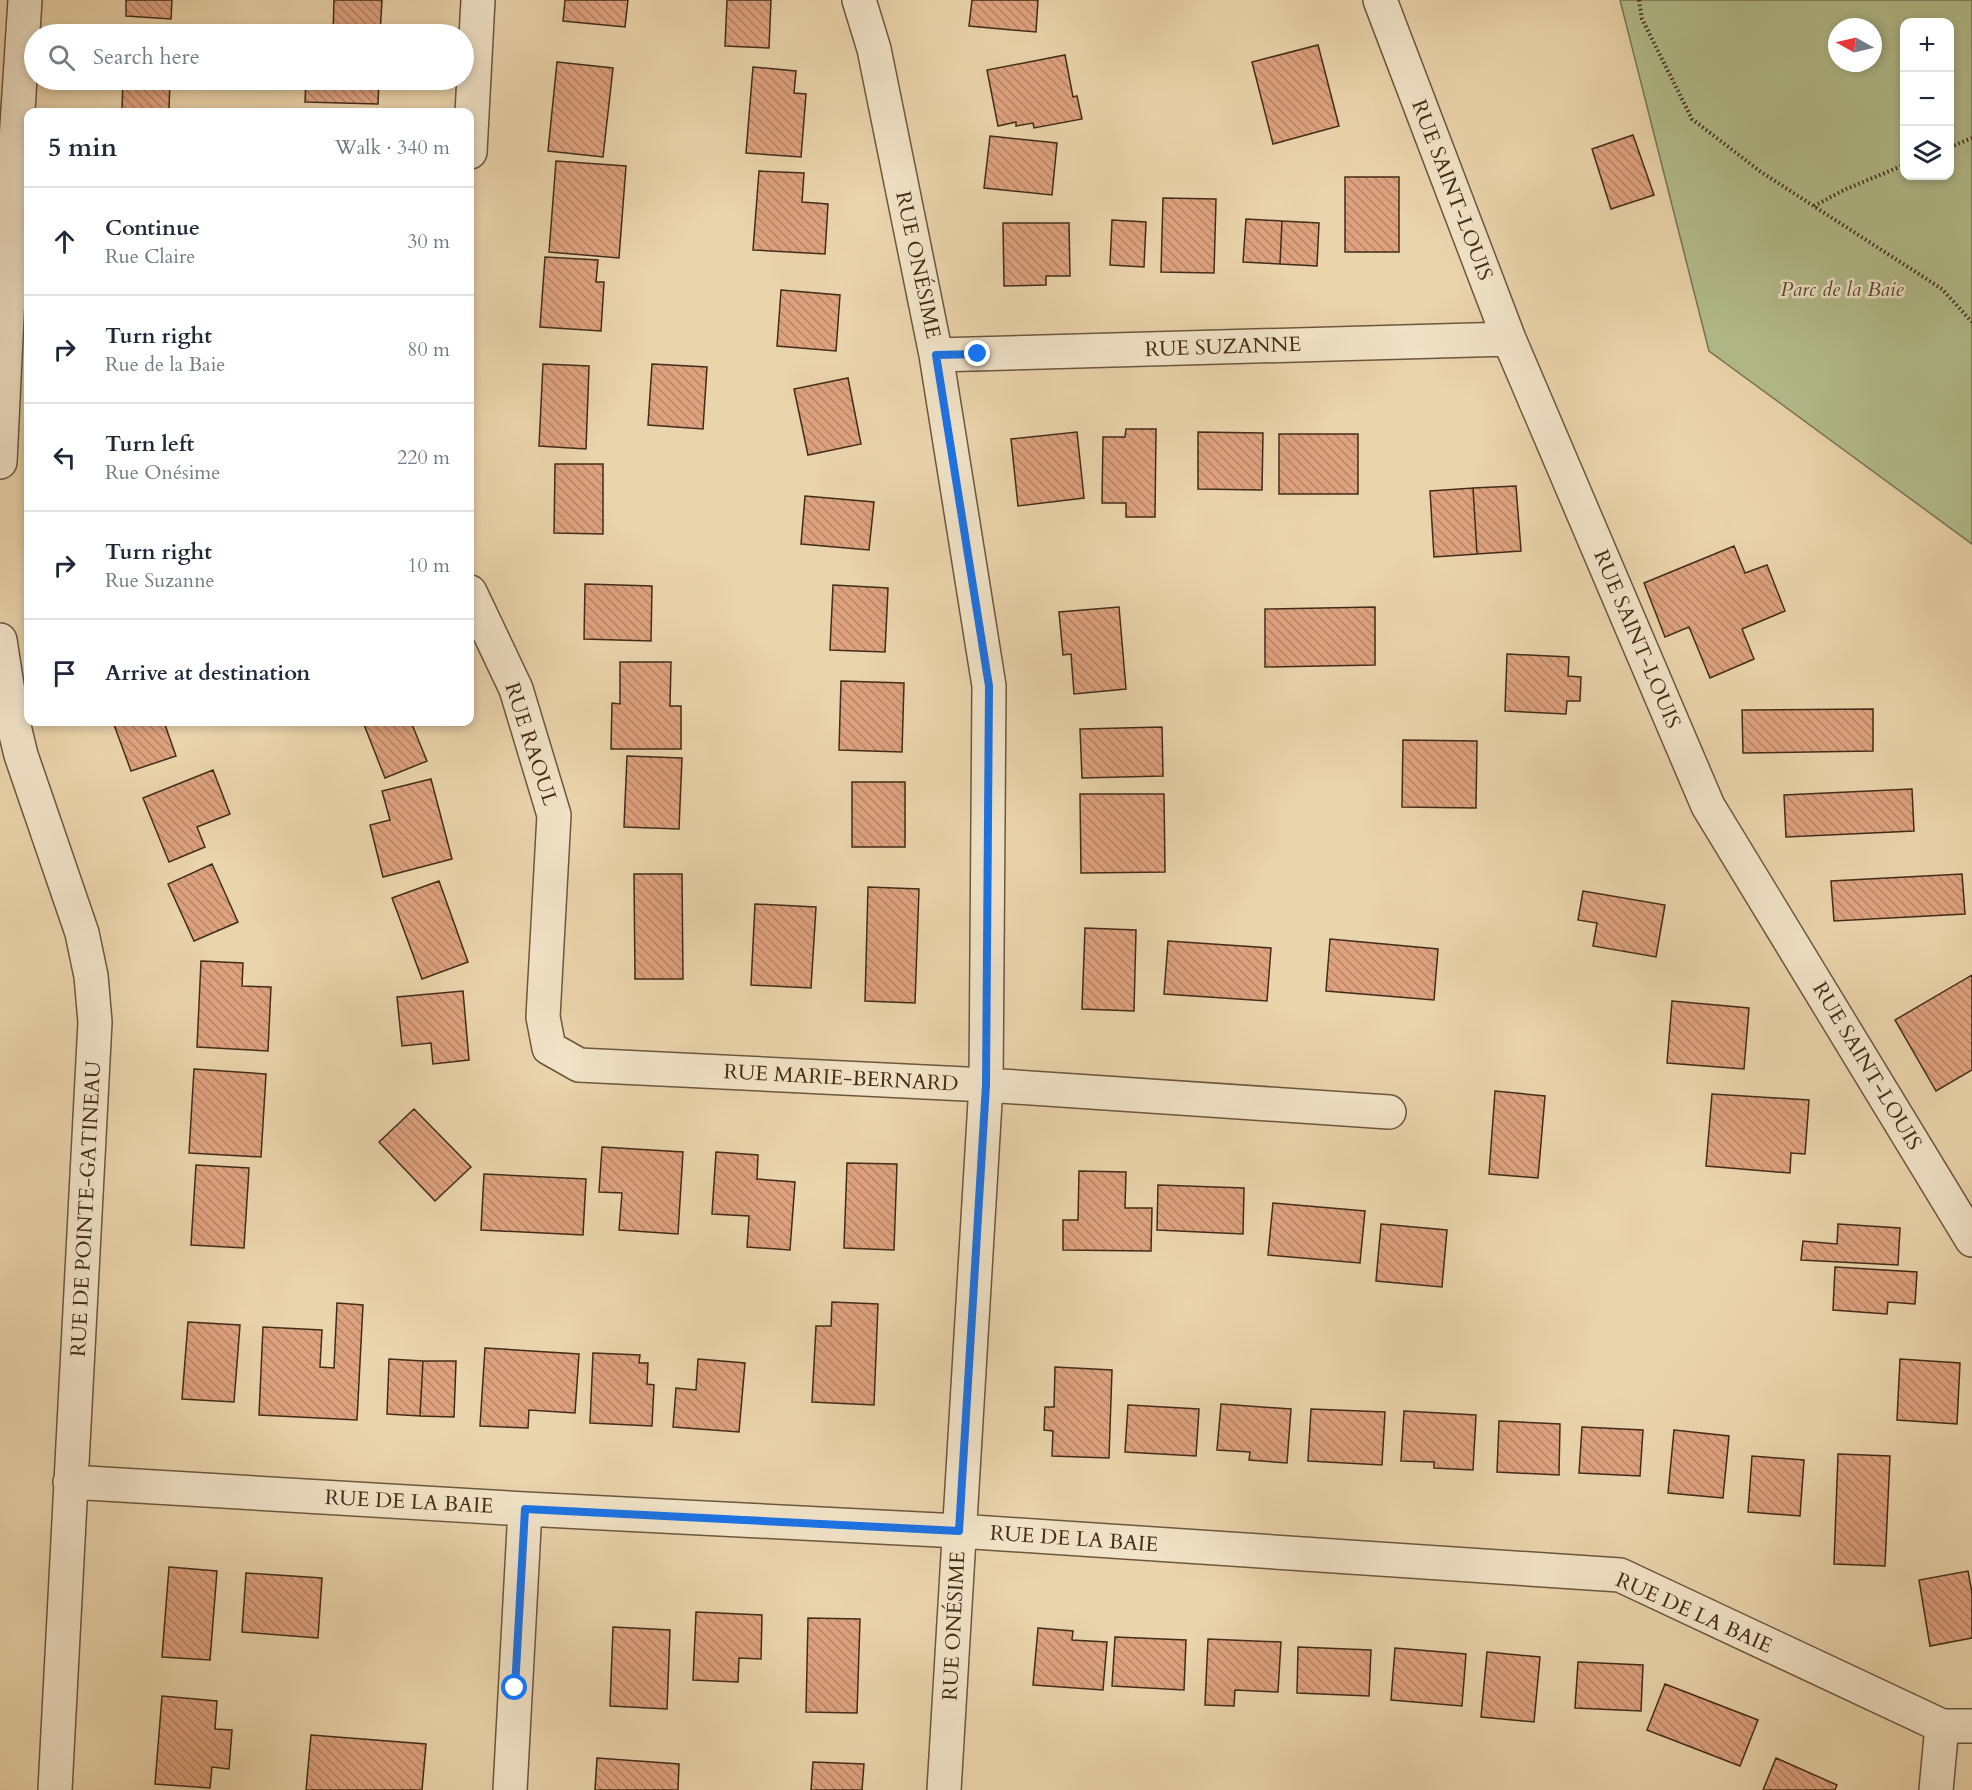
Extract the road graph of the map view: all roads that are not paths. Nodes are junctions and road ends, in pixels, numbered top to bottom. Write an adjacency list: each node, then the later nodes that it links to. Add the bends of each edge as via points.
1 (25, 0): 8 (street)
2 (478, 0): 5 (street)
3 (859, 0): 10 (street, RUE ONÉSIME, via 874,49)
4 (1380, 0): 9 (street, RUE SAINT-LOUIS)
5 (474, 76)
6 (473, 90): 7 (street)
7 (472, 108)
8 (7, 172): 11 (street)
9 (1509, 339): 10 (street, RUE SUZANNE); 17 (street, RUE SAINT-LOUIS, via 1708,806)
10 (936, 355): 15 (street, RUE ONÉSIME, via 989,686)
11 (0, 462)
12 (474, 600): 14 (street, RUE RAOUL, via 516,688 554,815 543,1017)
13 (0, 640): 18 (street, RUE DE POINTE-GATINEAU, via 21,755 82,933 95,1022)
14 (549, 1048): 15 (street, RUE MARIE-BERNARD, via 579,1065)
15 (986, 1085): 16 (street, RUE MARIE-BERNARD); 20 (street, RUE ONÉSIME)
16 (1389, 1112)
17 (1972, 1240)
18 (70, 1482): 19 (street, RUE DE LA BAIE); 22 (street, RUE DE POINTE-GATINEAU)
19 (525, 1509): 20 (street, RUE DE LA BAIE); 23 (street)
20 (959, 1531): 21 (street, RUE DE LA BAIE, via 1620,1575); 24 (street, RUE ONÉSIME)
21 (1957, 1726): 25 (street)
22 (55, 1790)
23 (510, 1790)
24 (944, 1790)
25 (1936, 1790)

